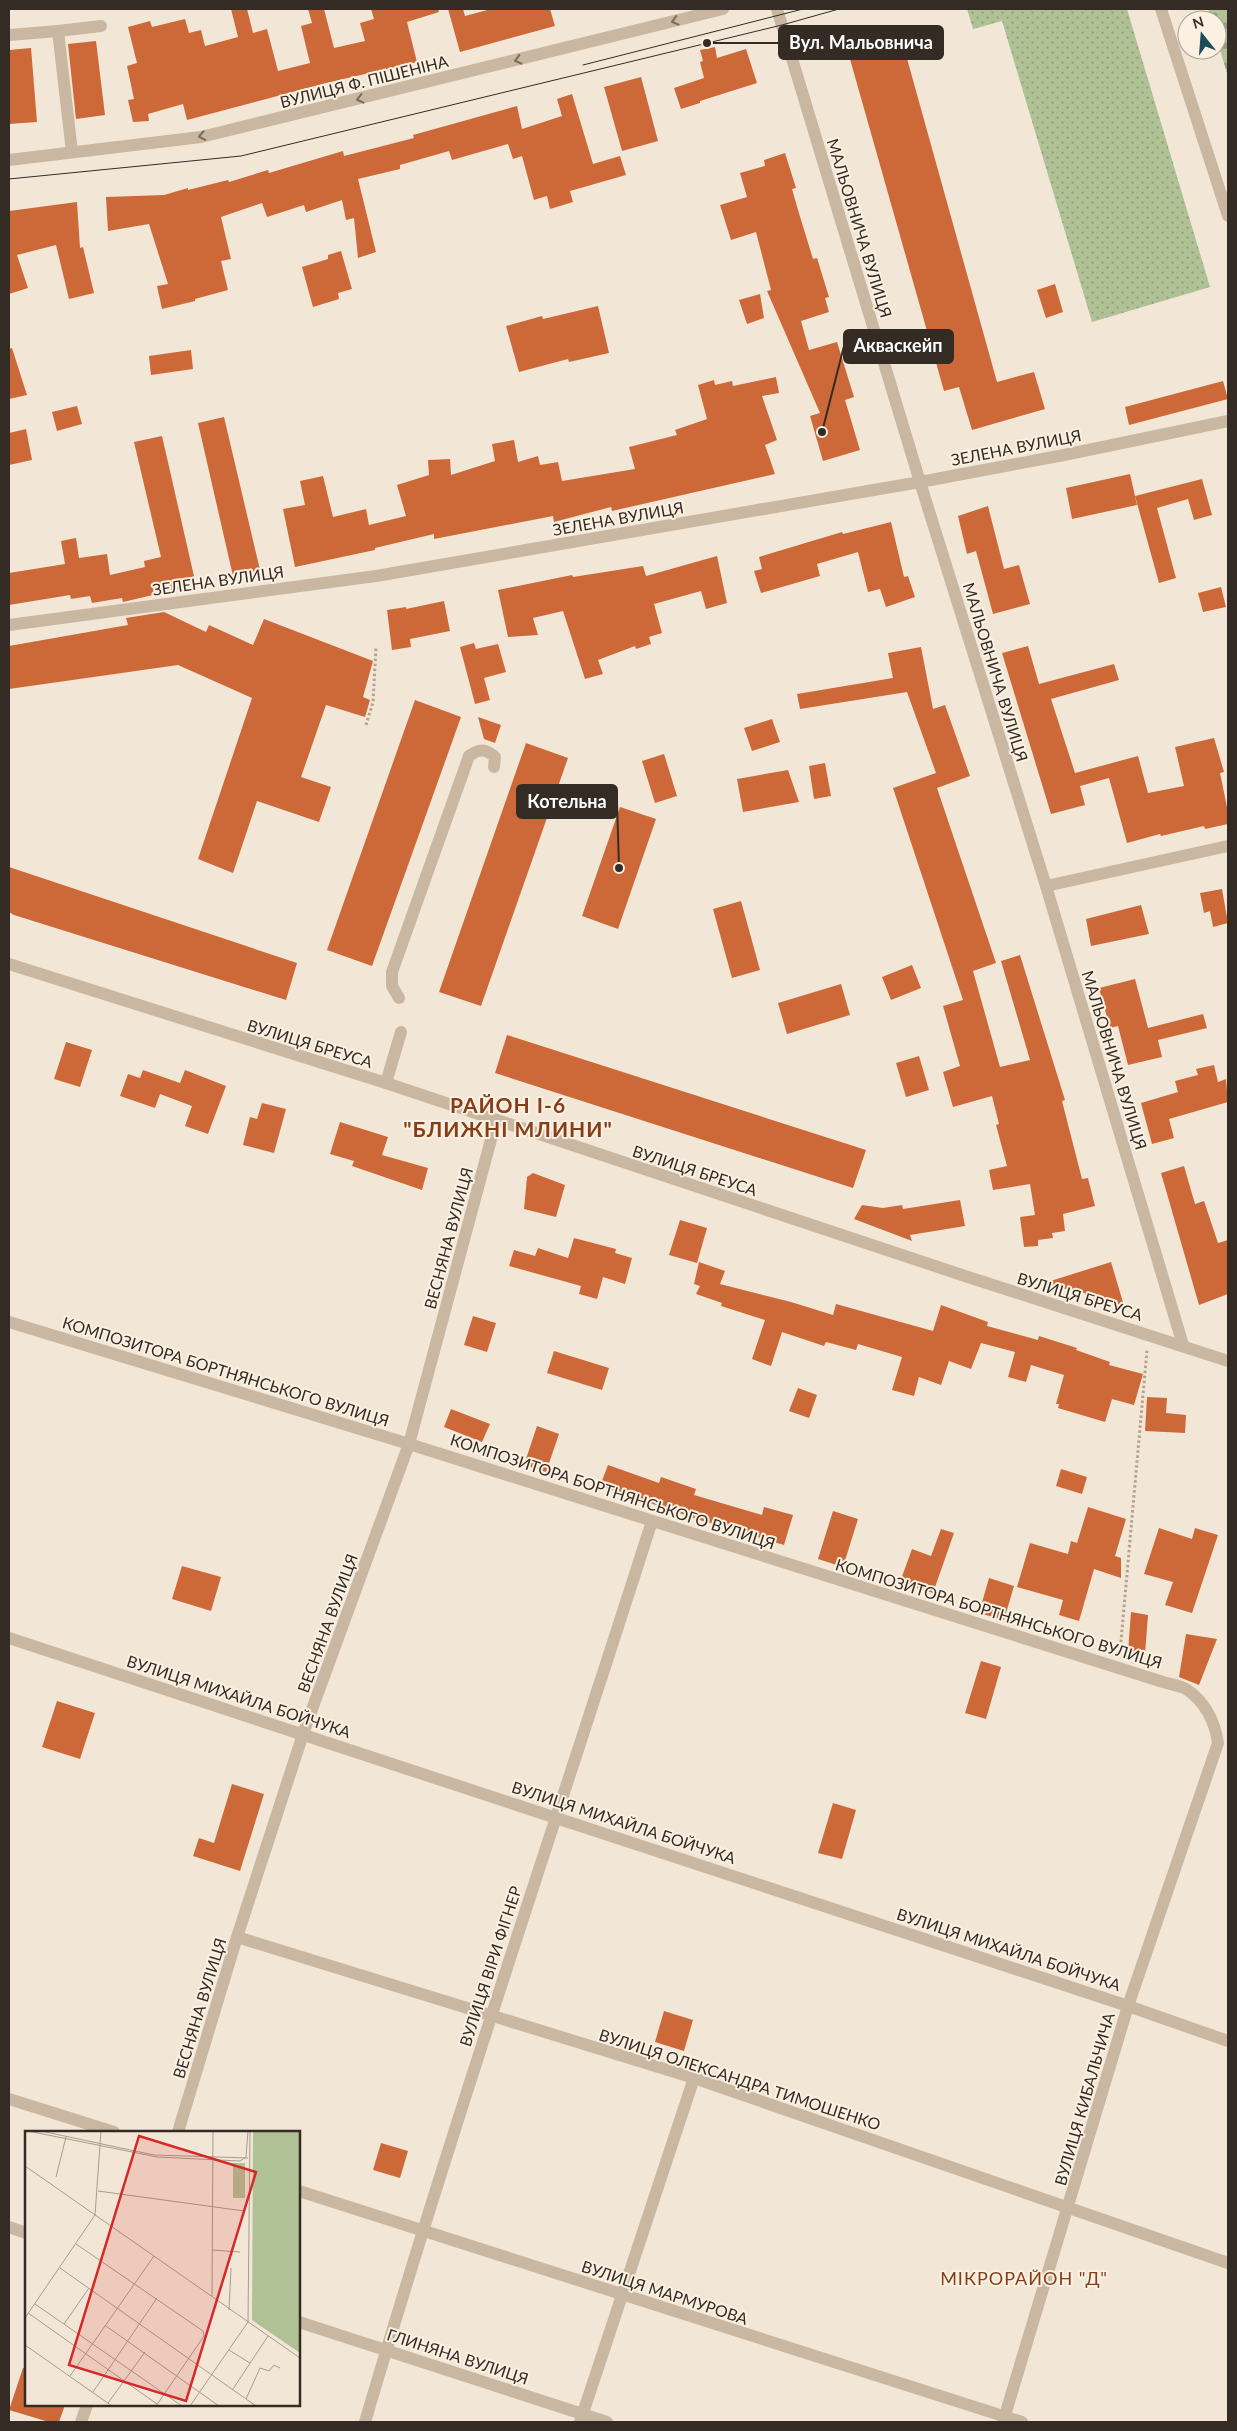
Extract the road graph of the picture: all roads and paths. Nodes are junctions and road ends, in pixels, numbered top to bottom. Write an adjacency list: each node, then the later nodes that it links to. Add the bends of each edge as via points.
1 (722, 9): 7 (street, ВУЛИЦЯ Ф. ПІШЕНІНА, one-way to 7, via 201,137)
2 (777, 9): 11 (street, МАЛЬОВНИЧА ВУЛИЦЯ)
3 (1161, 9): 9 (street)
4 (101, 26): 5 (street)
5 (58, 31): 6 (street); 7 (street)
6 (9, 35)
7 (72, 152): 8 (street, ВУЛИЦЯ Ф. ПІШЕНІНА)
8 (9, 160)
9 (1228, 216)
10 (1228, 420): 11 (street, ЗЕЛЕНА ВУЛИЦЯ)
11 (920, 482): 12 (street, ЗЕЛЕНА ВУЛИЦЯ, via 376,576); 17 (street, МАЛЬОВНИЧА ВУЛИЦЯ)
12 (9, 625)
13 (376, 648): 14 (path, via 373,702)
14 (366, 725)
15 (494, 766): 19 (street, via 495,757 488,751 478,750 469,756 392,972 392,986)
16 (1228, 846): 17 (street)
17 (1046, 886): 25 (street, МАЛЬОВНИЧА ВУЛИЦЯ)
18 (9, 964): 21 (street, ВУЛИЦЯ БРЕУСА)
19 (399, 998)
20 (401, 1032): 21 (street)
21 (386, 1083): 22 (street, ВУЛИЦЯ БРЕУСА)
22 (496, 1121): 24 (street, ВУЛИЦЯ БРЕУСА); 27 (street, ВЕСНЯНА ВУЛИЦЯ)
23 (9, 1322): 27 (street, КОМПОЗИТОРА БОРТНЯНСЬКОГО ВУЛИЦЯ)
24 (1149, 1334): 25 (street, ВУЛИЦЯ БРЕУСА); 30 (path)
25 (1183, 1346): 26 (street, ВУЛИЦЯ БРЕУСА)
26 (1228, 1361)
27 (409, 1444): 28 (street, КОМПОЗИТОРА БОРТНЯНСЬКОГО ВУЛИЦЯ); 32 (street, ВЕСНЯНА ВУЛИЦЯ)
28 (652, 1522): 30 (street, КОМПОЗИТОРА БОРТНЯНСЬКОГО ВУЛИЦЯ); 33 (street, ВУЛИЦЯ ВІРИ ФІГНЕР)
29 (9, 1638): 32 (street, ВУЛИЦЯ МИХАЙЛА БОЙЧУКА)
30 (1118, 1667): 31 (street, КОМПОЗИТОРА БОРТНЯНСЬКОГО ВУЛИЦЯ, via 1186,1690)
31 (1201, 1704): 35 (street, ВУЛИЦЯ КИБАЛЬЧИЧА, via 1210,1716 1218,1742)
32 (303, 1734): 33 (street, ВУЛИЦЯ МИХАЙЛА БОЙЧУКА); 34 (street, ВЕСНЯНА ВУЛИЦЯ)
33 (557, 1817): 35 (street, ВУЛИЦЯ МИХАЙЛА БОЙЧУКА); 36 (street, ВУЛИЦЯ ВІРИ ФІГНЕР)
34 (237, 1936): 36 (street, ВУЛИЦЯ ОЛЕКСАНДРА ТИМОШЕНКО); 41 (street, ВЕСНЯНА ВУЛИЦЯ)
35 (1128, 2006): 37 (street, ВУЛИЦЯ МИХАЙЛА БОЙЧУКА); 43 (street, ВУЛИЦЯ КИБАЛЬЧИЧА)
36 (490, 2015): 38 (street, ВУЛИЦЯ ОЛЕКСАНДРА ТИМОШЕНКО); 45 (street, ВУЛИЦЯ ВІРИ ФІГНЕР)
37 (1228, 2041)
38 (694, 2078): 43 (street, ВУЛИЦЯ ОЛЕКСАНДРА ТИМОШЕНКО); 48 (street)
39 (9, 2099): 40 (street)
40 (111, 2131)
41 (178, 2131)
42 (300, 2191): 45 (street, ВУЛИЦЯ МАРМУРОВА)
43 (1069, 2208): 47 (street, ВУЛИЦЯ ОЛЕКСАНДРА ТИМОШЕНКО); 53 (street, ВУЛИЦЯ КИБАЛЬЧИЧА)
44 (9, 2227): 46 (street)
45 (424, 2232): 48 (street, ВУЛИЦЯ МАРМУРОВА); 50 (street, ВУЛИЦЯ ВІРИ ФІГНЕР)
46 (25, 2233)
47 (1228, 2263)
48 (624, 2296): 52 (street); 53 (street, ВУЛИЦЯ МАРМУРОВА)
49 (300, 2322): 50 (street, ГЛИНЯНА ВУЛИЦЯ)
50 (386, 2350): 52 (street, ГЛИНЯНА ВУЛИЦЯ); 55 (street, ВУЛИЦЯ ВІРИ ФІГНЕР)
51 (87, 2406): 54 (street)
52 (581, 2418): 56 (street, ГЛИНЯНА ВУЛИЦЯ)
53 (1004, 2419): 57 (street, ВУЛИЦЯ МАРМУРОВА)
54 (81, 2422)
55 (365, 2422)
56 (607, 2422)
57 (1022, 2422)

